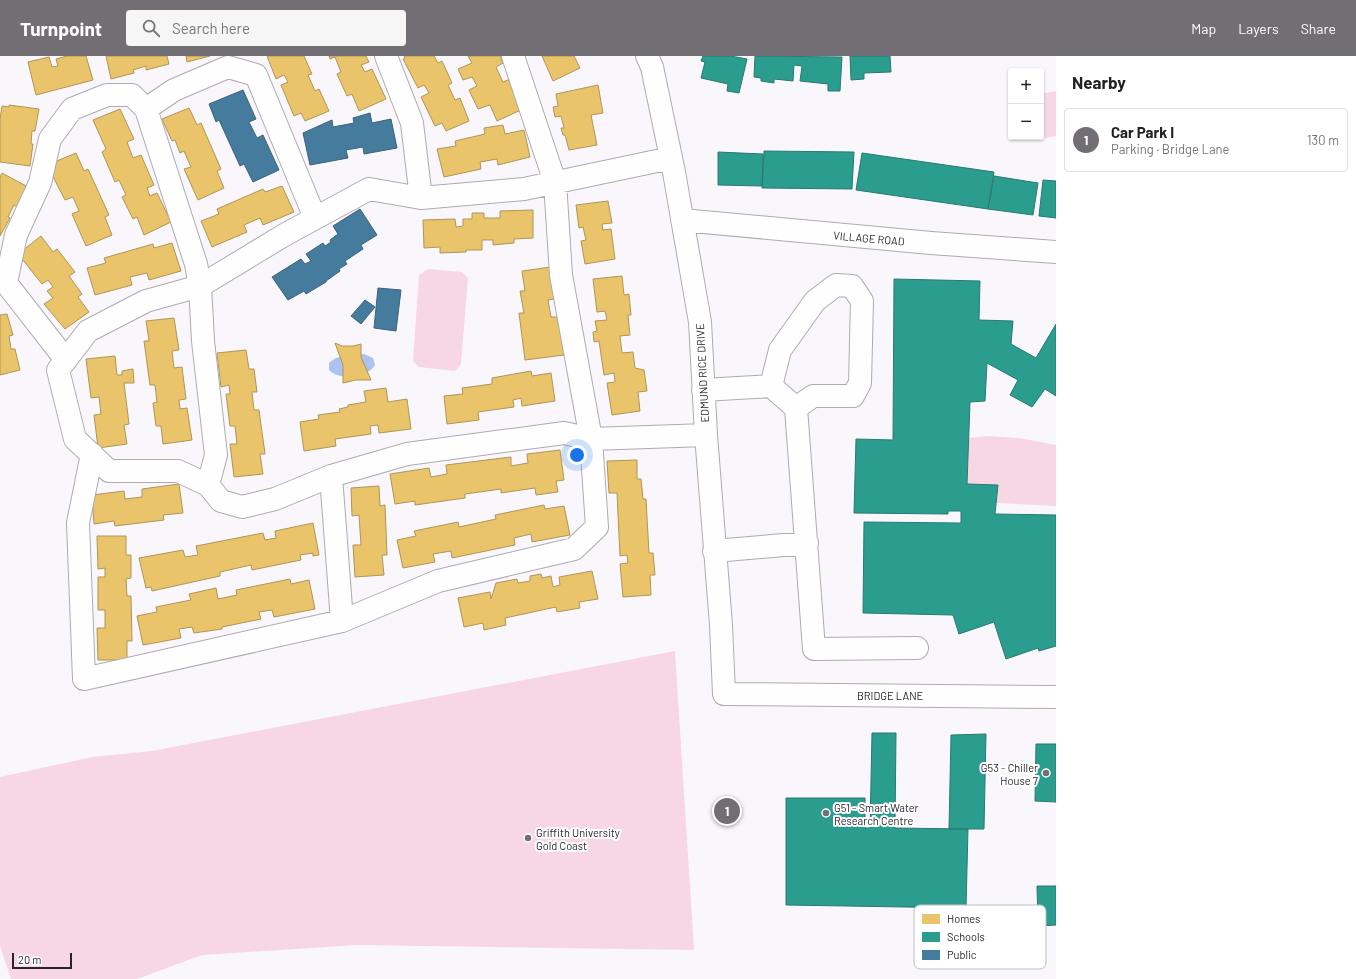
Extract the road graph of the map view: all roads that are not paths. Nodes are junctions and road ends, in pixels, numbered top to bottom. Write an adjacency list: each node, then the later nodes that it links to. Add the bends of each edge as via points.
1 (386, 56): 7 (street, via 412,123)
2 (513, 56): 6 (street)
3 (647, 56): 5 (street, EDMUND RICE DRIVE, via 652,68)
4 (146, 109): 8 (street, via 174,90 228,67 256,75); 11 (street, via 196,264); 12 (street, via 132,96 107,95 72,109 50,139 40,183 16,235 6,283)
5 (671, 158): 6 (street); 9 (street, EDMUND RICE DRIVE)
6 (555, 182): 7 (street, via 524,189); 17 (street, via 561,275)
7 (421, 198): 8 (street, via 369,189)
8 (315, 218): 11 (street)
9 (682, 220): 10 (street, VILLAGE ROAD); 14 (street, EDMUND RICE DRIVE, via 700,322)
10 (1056, 252)
11 (200, 286): 12 (street, via 146,301 88,331); 20 (street, via 202,342 216,455)
12 (66, 360): 18 (street, via 58,370 75,439)
13 (771, 386): 14 (street); 15 (street); 15 (street, via 780,350 815,301 836,285 852,286 862,301 860,383 853,396 813,396)
14 (703, 390): 16 (street, EDMUND RICE DRIVE)
15 (796, 408): 21 (street)
16 (706, 435): 17 (street); 22 (street, EDMUND RICE DRIVE)
17 (591, 439): 19 (street, via 564,433 406,454); 23 (street, via 597,527 574,549 438,581)
18 (92, 454): 20 (street, via 109,471 178,471); 23 (street, via 78,523 84,679)
19 (331, 476): 20 (street, via 275,499 242,507 221,501); 23 (street)
20 (208, 485)
21 (807, 543): 22 (street); 24 (street, via 814,649)
22 (714, 551): 25 (street, EDMUND RICE DRIVE)
23 (342, 621)
24 (917, 648)
25 (724, 694): 26 (street, BRIDGE LANE)
26 (1056, 697)

